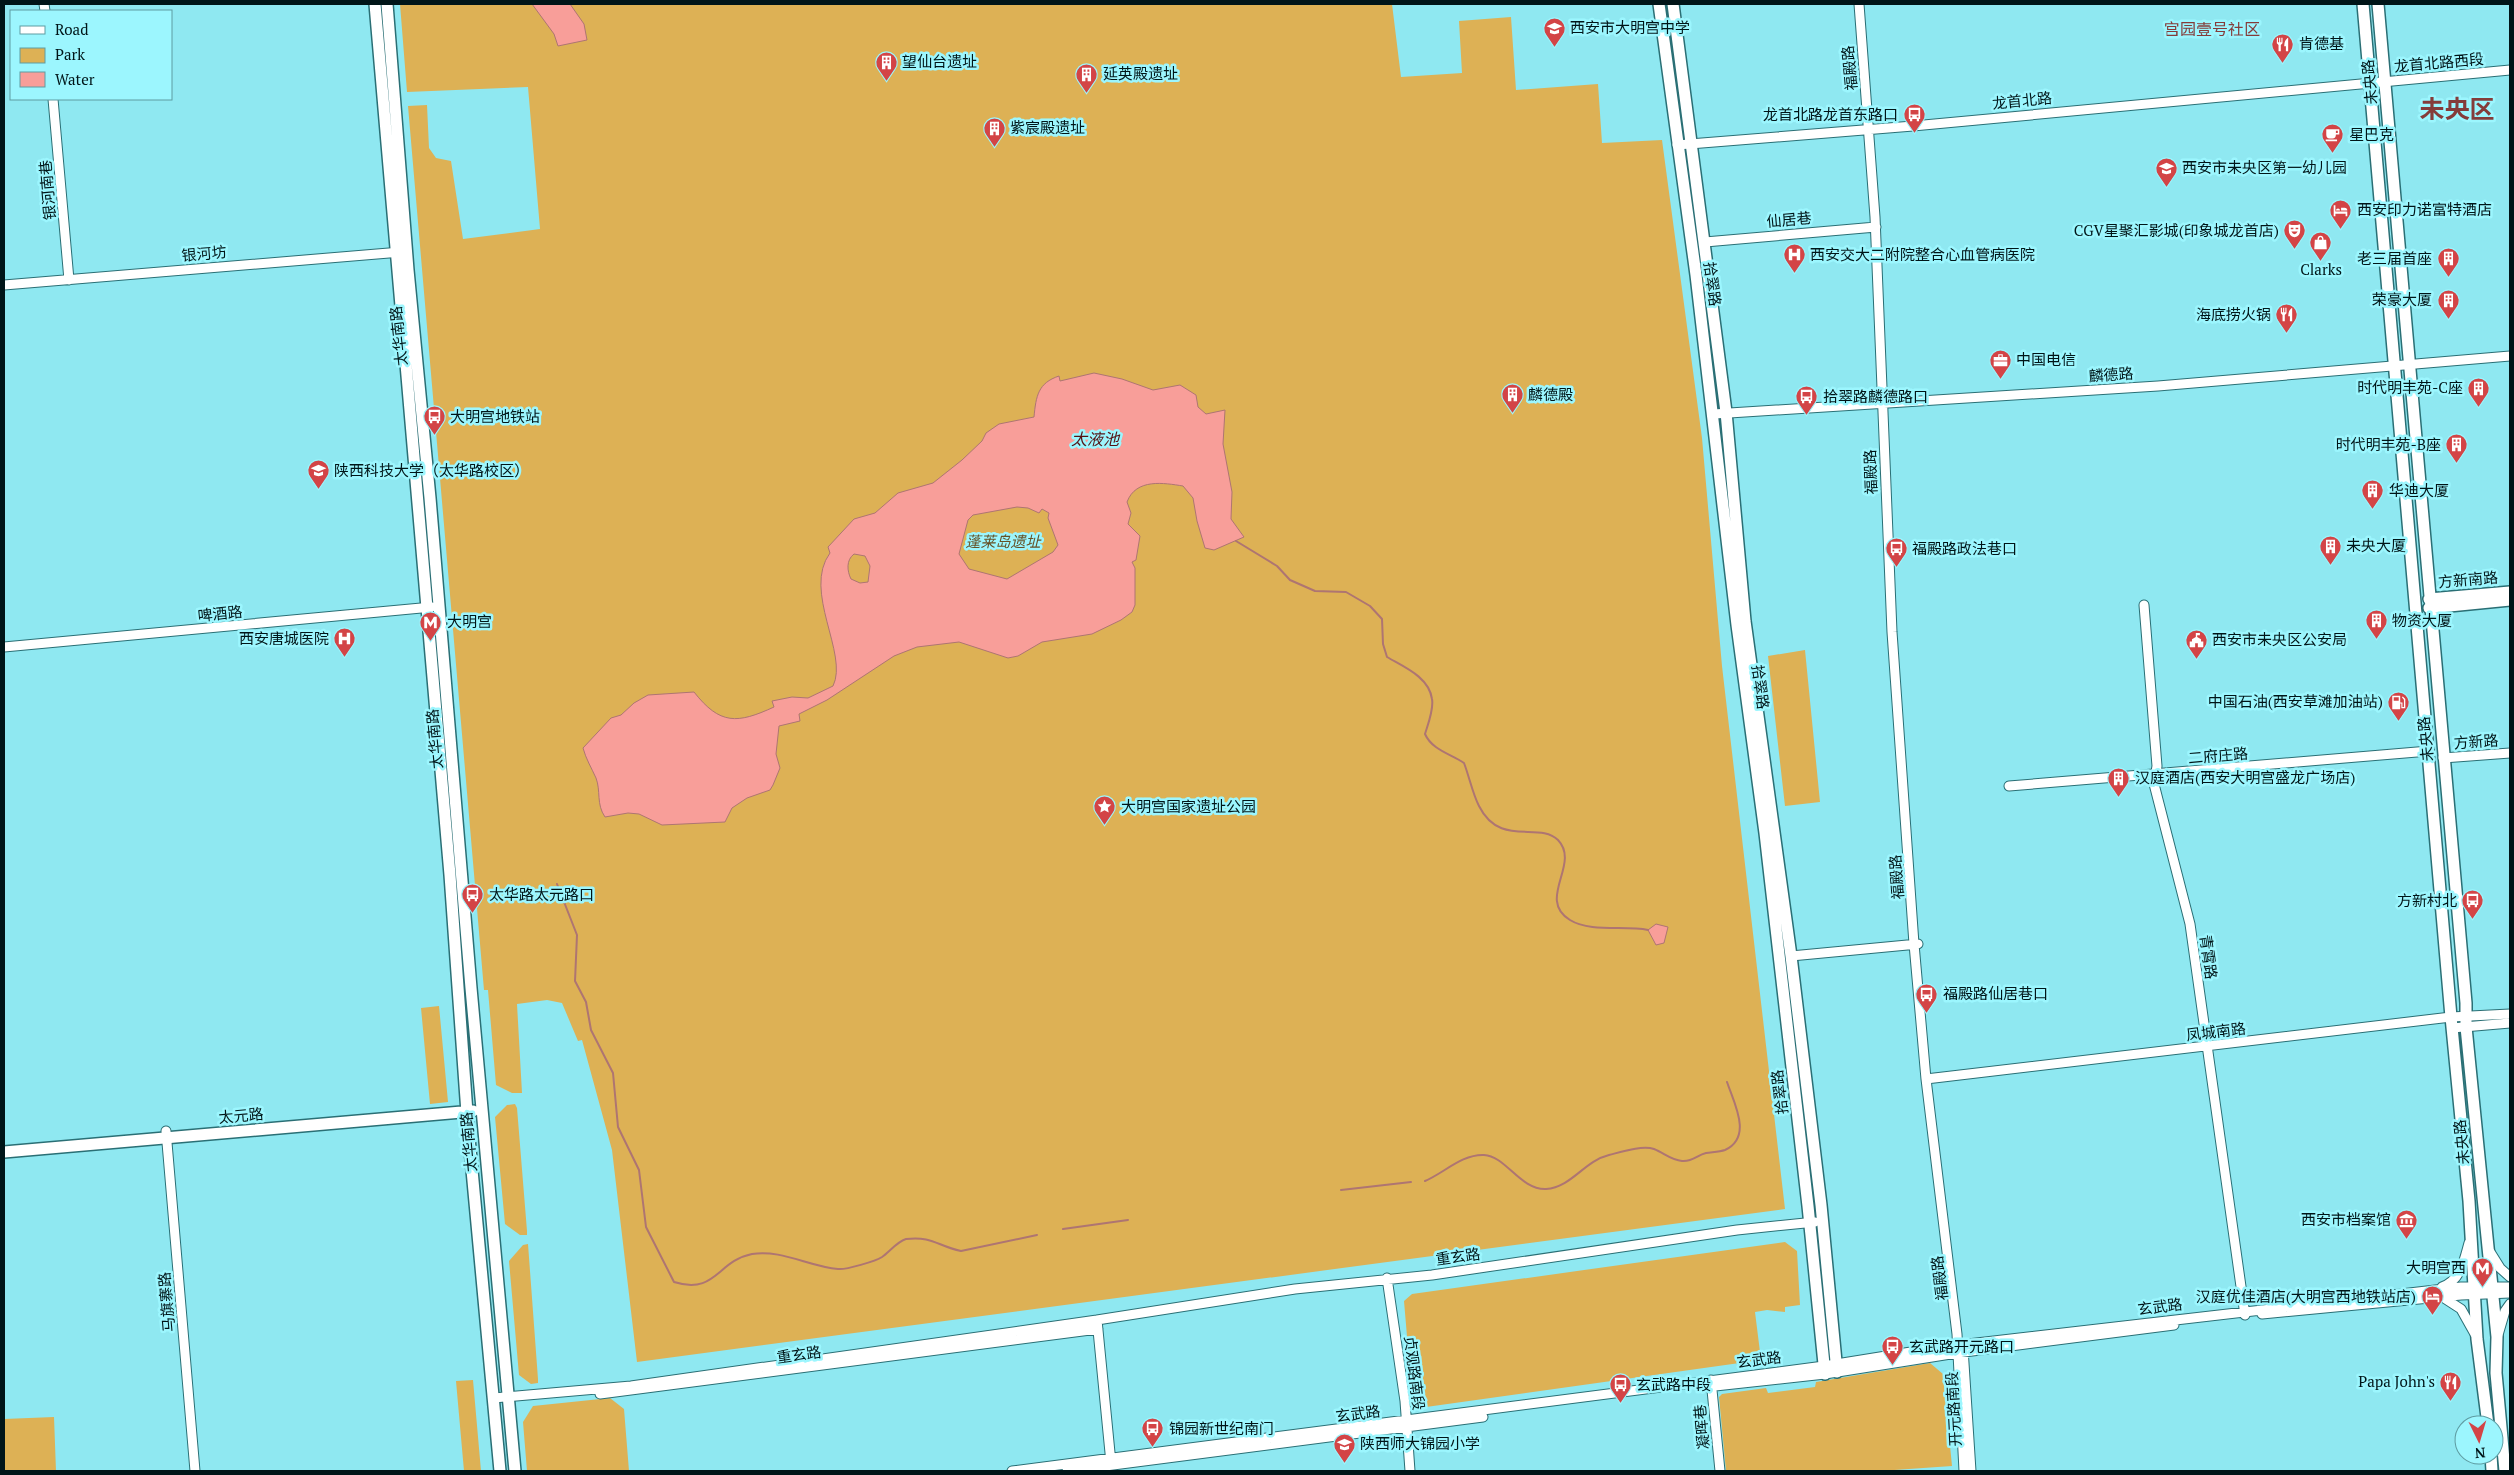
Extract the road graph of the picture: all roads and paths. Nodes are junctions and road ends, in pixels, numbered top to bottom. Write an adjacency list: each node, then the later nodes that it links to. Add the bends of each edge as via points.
1 (375, 4): 18 (main road, 太华南路)
2 (387, 4): 18 (main road, 太华南路)
3 (1659, 4): 15 (main road, 拾翠路)
4 (1674, 4): 14 (main road, 拾翠路)
5 (1859, 4): 13 (street, 福殿路)
6 (2363, 4): 11 (main road, 未央路)
7 (2378, 4): 10 (main road, 未央路)
8 (2510, 70): 10 (street, 龙首北路西段)
9 (2510, 76): 10 (street, 龙首北路西段)
10 (2385, 85): 11 (street, 龙首北路西段); 22 (main road, 未央路)
11 (2370, 86): 13 (street, 龙首北路); 23 (main road, 未央路)
12 (54, 100): 19 (street, 银河南巷)
13 (1869, 129): 14 (street, 龙首北路); 16 (street, 福殿路)
14 (1691, 144): 15 (street, 龙首北路); 17 (main road, 拾翠路)
15 (1677, 145): 26 (main road, 拾翠路)
16 (1876, 227): 17 (street, 仙居巷); 24 (street, 福殿路)
17 (1705, 242): 25 (main road, 拾翠路)
18 (401, 252): 19 (street, 银河坊); 31 (main road, 太华南路); 32 (main road, 太华南路)
19 (69, 280): 20 (street, 银河坊)
20 (4, 285)
21 (2510, 356): 22 (street, 麟德路)
22 (2411, 365): 23 (street, 麟德路); 29 (main road, 未央路)
23 (2394, 367): 24 (street, 麟德路); 34 (main road, 未央路)
24 (1882, 404): 25 (street, 麟德路); 39 (street, 福殿路, via 1892,632)
25 (1726, 412): 26 (street, 麟德路); 40 (main road, 拾翠路, via 1745,621)
26 (1714, 414): 52 (main road, 拾翠路, via 1736,625 1765,833)
27 (2510, 592): 29 (main road, 方新南路)
28 (2510, 600): 29 (main road, 方新南路)
29 (2429, 604): 36 (main road, 未央路)
30 (2144, 605): 37 (street, 青霄路)
31 (439, 606): 32 (street, 啤酒路); 48 (main road, 太华南路)
32 (426, 607): 33 (street, 啤酒路); 47 (main road, 太华南路)
33 (4, 647)
34 (2429, 751): 37 (street, 二府庄路); 42 (main road, 未央路)
35 (2510, 753): 36 (street, 方新路)
36 (2443, 758): 43 (main road, 未央路)
37 (2156, 775): 38 (street, 二府庄路); 45 (street, 青霄路, via 2154,784 2190,924)
38 (2009, 786)
39 (1916, 942): 40 (street); 46 (street, 福殿路)
40 (1791, 956): 53 (main road, 拾翠路)
41 (2510, 1014): 43 (street, 凤城南路)
42 (2451, 1022): 43 (street, 凤城南路); 45 (street, 凤城南路); 54 (main road, 未央路)
43 (2466, 1022): 44 (street, 凤城南路); 55 (main road, 未央路)
44 (2510, 1023)
45 (2207, 1047): 46 (street, 凤城南路); 64 (street, 青霄路)
46 (1927, 1079): 68 (street, 福殿路)
47 (467, 1108): 48 (main road, 太元路); 49 (main road, 太元路); 73 (main road, 太华南路)
48 (481, 1108): 72 (main road, 太华南路)
49 (164, 1135): 50 (main road, 太元路); 51 (main road, 太元路); 77 (street, 马旗寨路); 78 (street, 马旗寨路)
50 (4, 1145)
51 (4, 1152)
52 (1810, 1222): 53 (street, 重玄路); 57 (street, 重玄路, via 1441,1274); 70 (main road, 拾翠路)
53 (1822, 1222): 69 (main road, 拾翠路)
54 (2470, 1241): 59 (main road, 未央路); 62 (street, via 2463,1265 2453,1281)
55 (2487, 1248): 56 (street); 60 (main road, 未央路)
56 (2510, 1277)
57 (1387, 1278): 65 (street, 重玄路, via 1295,1289); 75 (street, 贞观路南段)
58 (2510, 1287): 60 (street, 玄武路)
59 (2475, 1290): 60 (street, 玄武路); 62 (street, 玄武路); 67 (main road, 未央路)
60 (2492, 1290): 61 (street, 玄武路); 66 (main road, 未央路)
61 (2510, 1293)
62 (2431, 1294): 64 (street, 玄武路); 67 (street, via 2456,1304 2466,1315)
63 (2510, 1304): 66 (street)
64 (2244, 1313): 68 (street, 玄武路)
65 (1097, 1324): 72 (street, 重玄路, via 631,1392); 76 (street)
66 (2497, 1337): 87 (main road, 未央路, via 2496,1373)
67 (2477, 1339): 74 (main road, 未央路)
68 (1960, 1349): 69 (street, 玄武路); 85 (street, 开元路南段); 86 (street, 开元路南段)
69 (1836, 1368): 70 (street, 玄武路)
70 (1824, 1370): 71 (street, 玄武路)
71 (1712, 1383): 75 (street, 玄武路); 84 (street, 凝晖巷)
72 (508, 1399): 73 (street, 重玄路); 80 (main road, 太华南路)
73 (494, 1400): 79 (main road, 太华南路)
74 (2487, 1415)
75 (1406, 1425): 76 (street, 玄武路); 83 (street, 贞观路南段)
76 (1111, 1462): 81 (street, 玄武路); 82 (street, 玄武路)
77 (190, 1471)
78 (195, 1471)
79 (500, 1471)
80 (514, 1471)
81 (1012, 1471)
82 (1067, 1471)
83 (1410, 1471)
84 (1720, 1471)
85 (1964, 1471)
86 (1972, 1471)
87 (2505, 1471)

